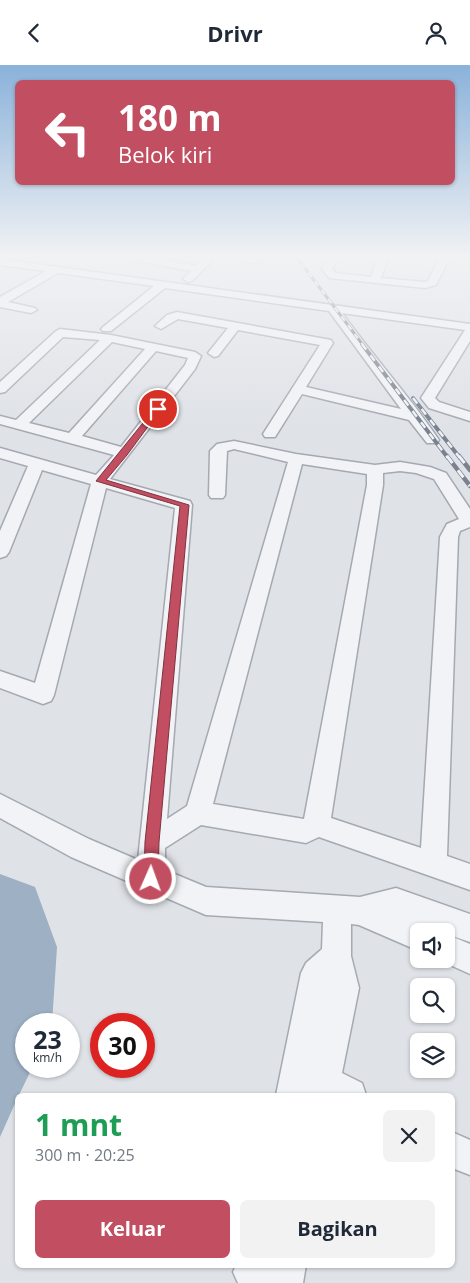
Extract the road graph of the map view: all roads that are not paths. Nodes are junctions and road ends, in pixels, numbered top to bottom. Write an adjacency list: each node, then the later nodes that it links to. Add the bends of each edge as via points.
1 (132, 312): 9 (street)
2 (193, 312): 7 (street, via 175,315)
3 (200, 312): 6 (street)
4 (335, 312): 14 (street)
5 (360, 312): 8 (street, via 420,316)
6 (236, 325): 11 (street); 13 (street, via 327,343)
7 (161, 326)
8 (470, 329): 15 (street, via 428,398 434,405)
9 (108, 334): 10 (street); 12 (street, via 60,333); 17 (street)
10 (152, 348): 19 (street); 22 (street, via 195,356)
11 (214, 353)
12 (0, 389)
13 (297, 389): 14 (street); 18 (street)
14 (416, 417): 20 (street)
15 (470, 417)
16 (0, 420): 17 (street)
17 (19, 425): 19 (street)
18 (270, 434)
19 (72, 438): 22 (street)
20 (432, 441)
21 (0, 453): 24 (street)
22 (124, 453): 26 (street)
23 (296, 459): 25 (street); 27 (street, via 234,445 222,447 218,451); 32 (street)
24 (37, 464): 26 (street); 29 (street)
25 (375, 470): 28 (street, via 403,467 440,476); 33 (street)
26 (100, 481): 30 (street, via 43,695); 34 (street, via 184,505)
27 (217, 495)
28 (470, 521): 35 (street, via 453,528 449,537)
29 (0, 552)
30 (0, 679)
31 (0, 805): 37 (street, via 80,848)
32 (198, 813): 33 (street, via 306,831); 34 (street)
33 (317, 825): 35 (street)
34 (152, 842): 37 (street)
35 (433, 864): 36 (street)
36 (470, 877)
37 (151, 879): 38 (street, via 206,901)
38 (349, 910): 39 (street, via 396,902); 40 (street); 42 (street)
39 (470, 928)
40 (410, 934)
41 (455, 952): 43 (street)
42 (336, 956): 44 (street, via 344,988); 45 (street, via 316,973)
43 (470, 959)
44 (331, 1090)
45 (292, 1093)
46 (455, 1150): 47 (street)
47 (470, 1158)
48 (281, 1268): 49 (street)
49 (261, 1277)

